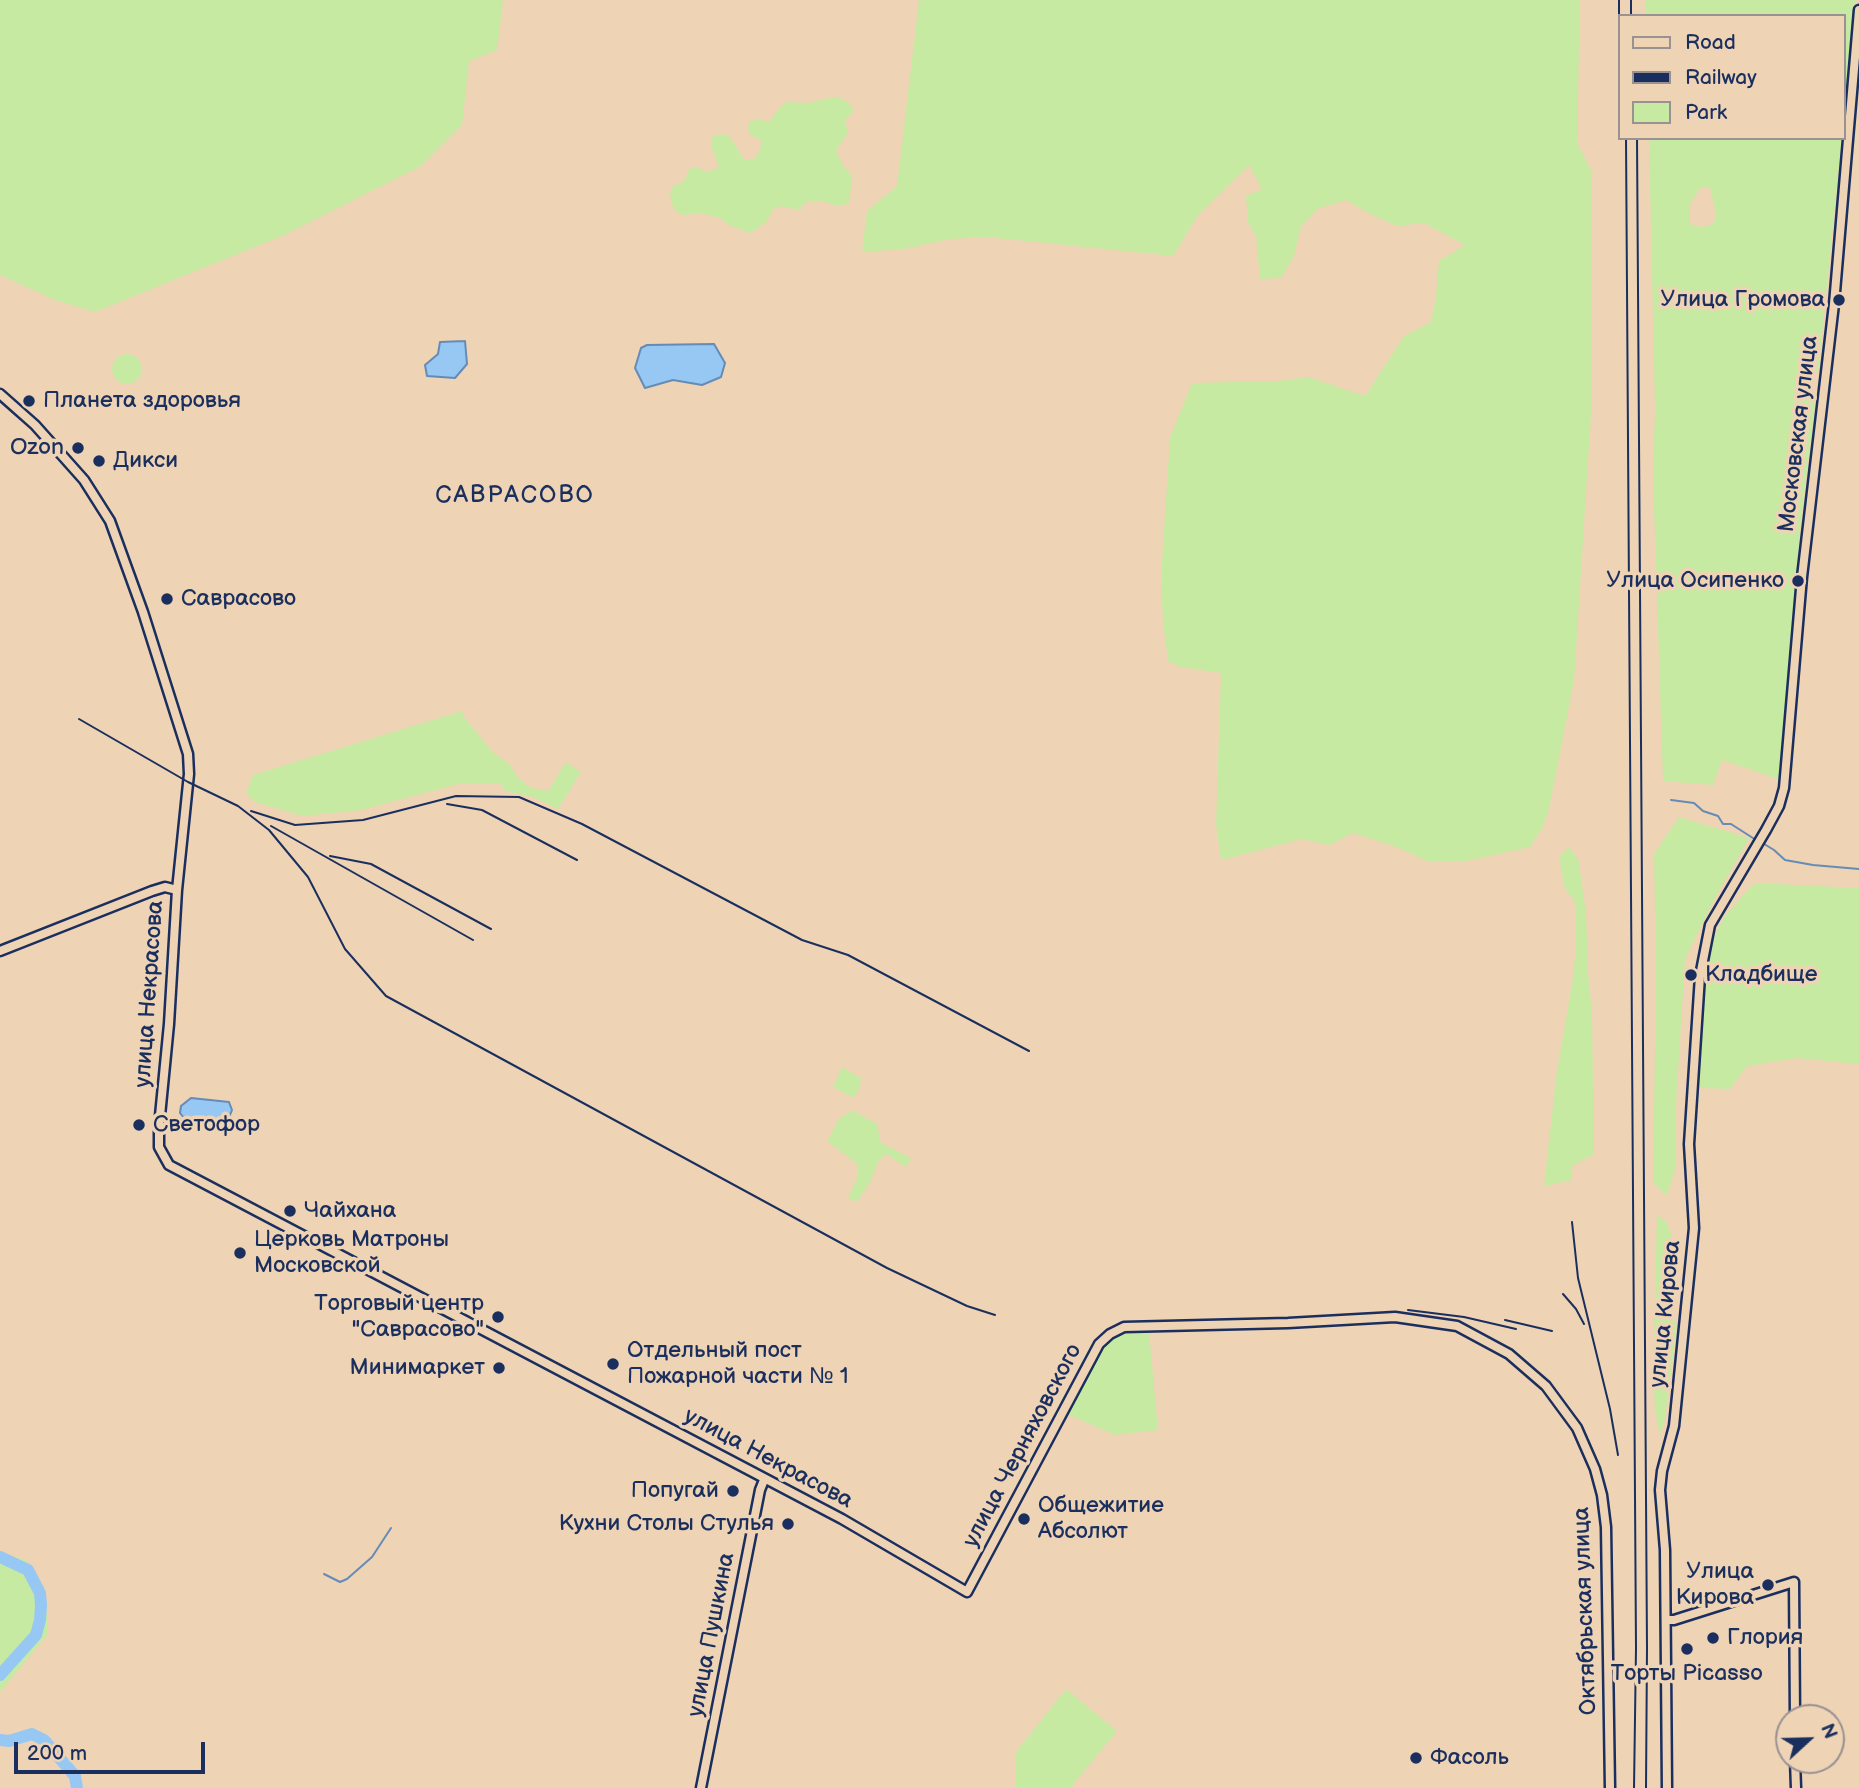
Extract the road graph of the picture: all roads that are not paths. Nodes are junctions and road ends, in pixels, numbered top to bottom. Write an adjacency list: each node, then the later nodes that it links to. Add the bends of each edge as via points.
1 (1859, 10): 3 (street, Московская улица, via 1788,759 1782,800)
2 (0, 394): 4 (street, улица Некрасова, via 89,485 110,521 135,589 188,754)
3 (1752, 854): 9 (street, улица Кирова, via 1710,925 1700,976 1689,1144 1694,1228 1674,1426 1660,1490)
4 (177, 890): 5 (street, via 152,891); 7 (street, улица Некрасова, via 159,1126 159,1147 169,1166)
5 (0, 951)
6 (1124, 1327): 8 (street, улица Черняховского, via 1099,1344); 12 (street, Октябрьская улица, via 1395,1317 1457,1326 1509,1354 1546,1387 1577,1428 1602,1495)
7 (764, 1479): 8 (street, улица Некрасова); 11 (street, улица Пушкина)
8 (967, 1592)
9 (1666, 1620): 10 (street, via 1794,1582); 13 (street, улица Кирова)
10 (1795, 1704)
11 (701, 1788)
12 (1611, 1788)
13 (1667, 1788)

